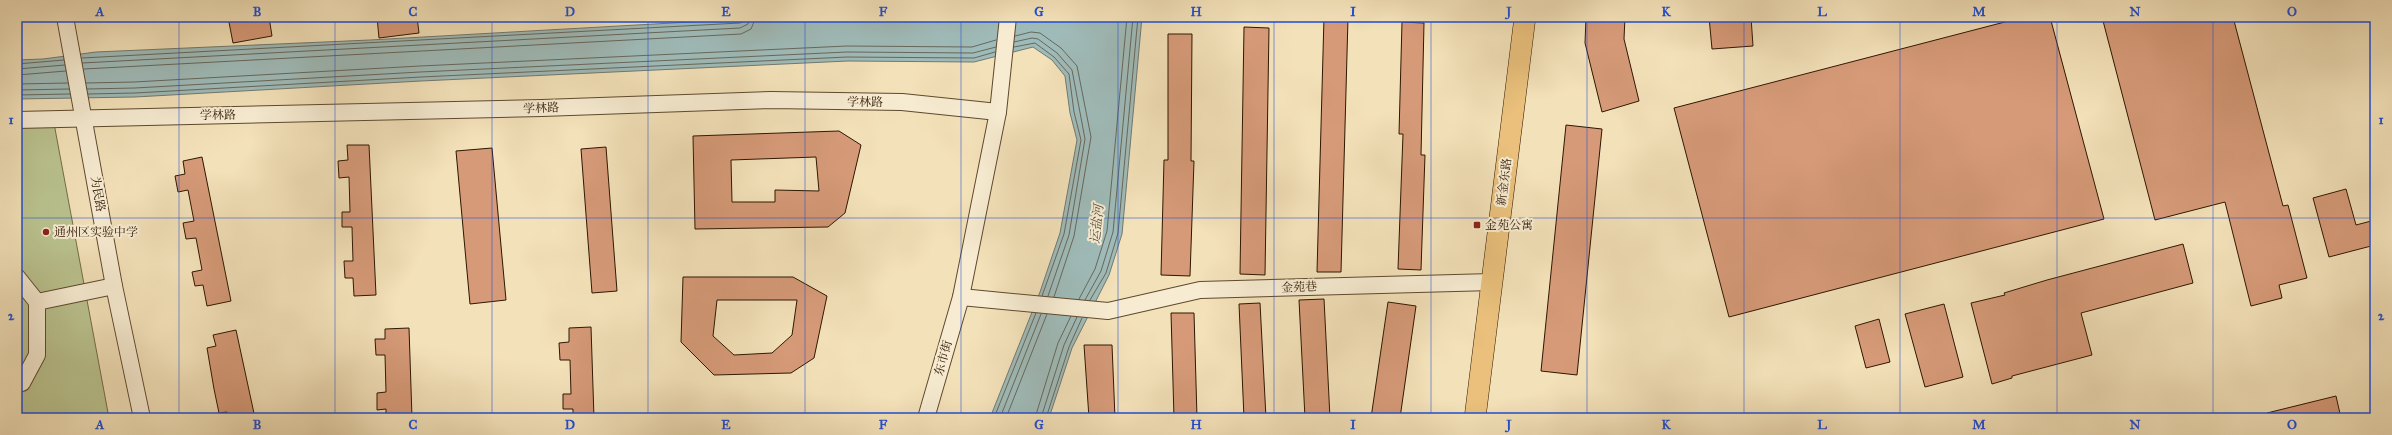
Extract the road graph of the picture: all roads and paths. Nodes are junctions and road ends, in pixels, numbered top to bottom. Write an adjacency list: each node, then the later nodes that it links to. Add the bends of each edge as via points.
1 (65, 17): 5 (street, 为民路)
2 (1008, 17): 6 (street, 东市街)
3 (1512, 17): 9 (main road, 新金东路)
4 (1525, 17): 9 (main road, 新金东路)
5 (83, 110): 6 (street, 学林路, via 542,108 771,100 902,102); 7 (street, 学林路); 10 (street, 为民路)
6 (998, 112): 11 (street, 东市街)
7 (17, 120)
8 (17, 277): 12 (street)
9 (1485, 282): 11 (street, 金苑巷, via 1200,290 1108,311); 16 (main road, 新金东路); 17 (main road, 新金东路)
10 (114, 286): 12 (street); 14 (street, 为民路)
11 (961, 297): 15 (street, 东市街)
12 (36, 302): 13 (street, via 37,355 22,383)
13 (17, 384)
14 (142, 418)
15 (926, 418)
16 (1463, 418)
17 (1475, 418)

